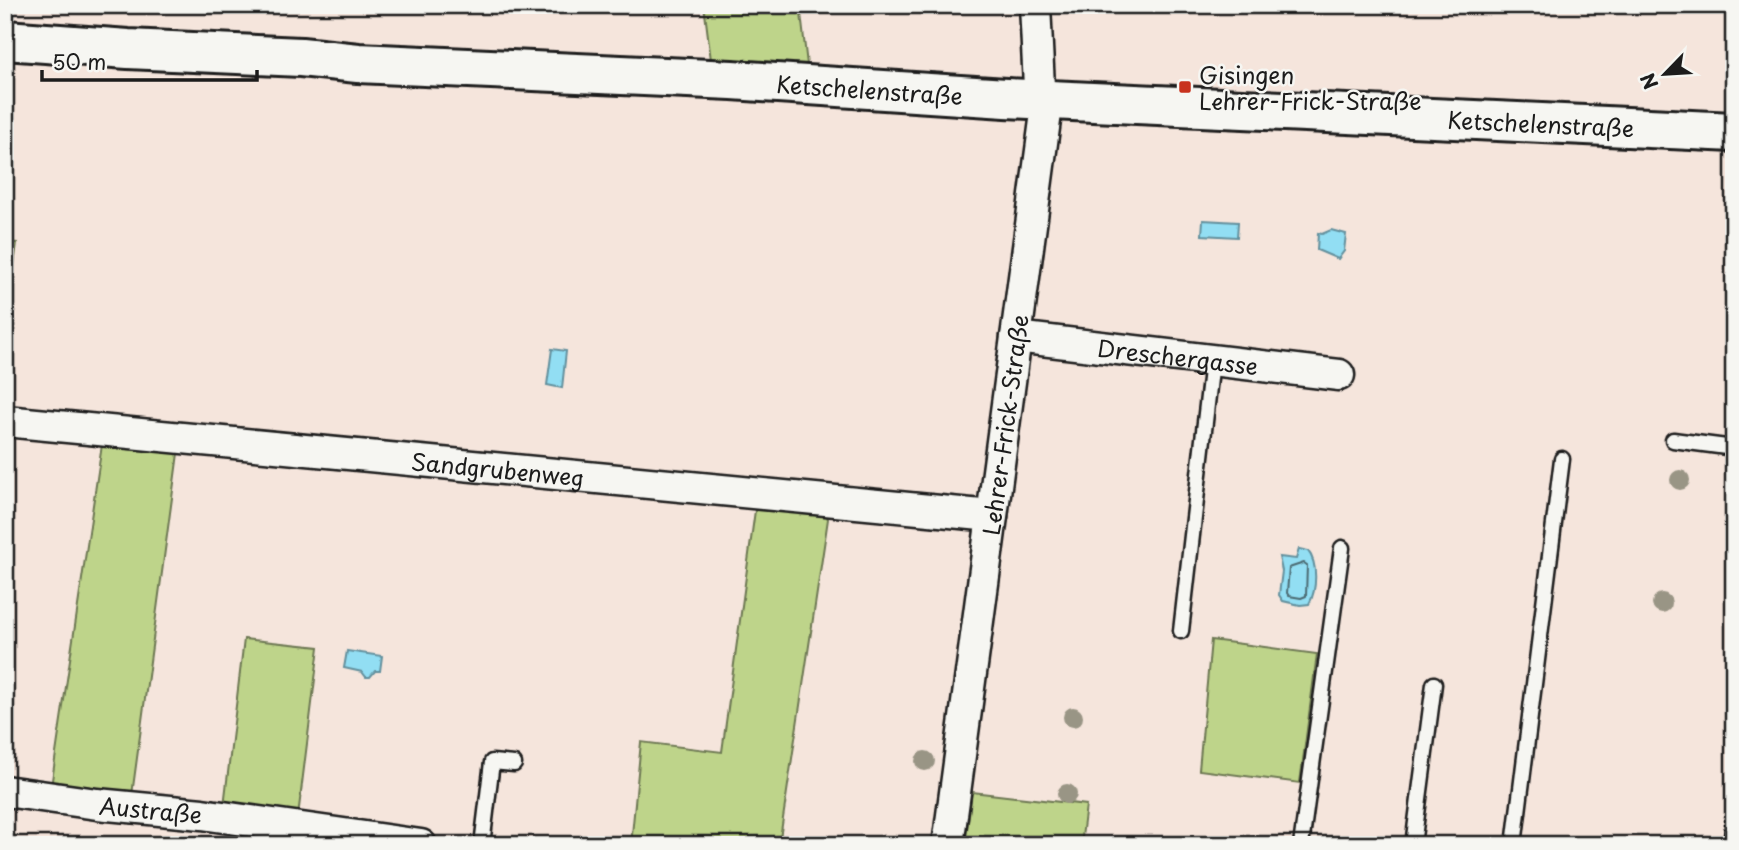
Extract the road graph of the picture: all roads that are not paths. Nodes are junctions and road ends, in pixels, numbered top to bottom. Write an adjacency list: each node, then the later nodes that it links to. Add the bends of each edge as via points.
1 (1034, 5): 3 (street, Lehrer-Frick-Straße)
2 (5, 40): 3 (main road, Ketschelenstraße)
3 (1042, 99): 4 (main road, Ketschelenstraße); 5 (street, Lehrer-Frick-Straße, via 1046,113)
4 (1734, 132)
5 (1016, 337): 6 (street, Dreschergasse); 12 (street, Lehrer-Frick-Straße)
6 (1212, 361): 7 (street, Dreschergasse); 14 (lane)
7 (1339, 375)
8 (5, 421): 12 (street, Sandgrubenweg)
9 (1673, 440): 10 (lane)
10 (1734, 448)
11 (1562, 458): 25 (lane)
12 (992, 516): 22 (street, Lehrer-Frick-Straße)
13 (1342, 548): 23 (lane)
14 (1181, 631)
15 (1434, 684): 24 (lane)
16 (514, 764): 21 (lane, via 492,762)
17 (5, 791): 19 (street, Austraße, via 202,814)
18 (1734, 821): 26 (lane)
19 (316, 838): 20 (street, Austraße)
20 (421, 845)
21 (482, 845)
22 (948, 845)
23 (1301, 845)
24 (1413, 845)
25 (1514, 845)
26 (1731, 845)

